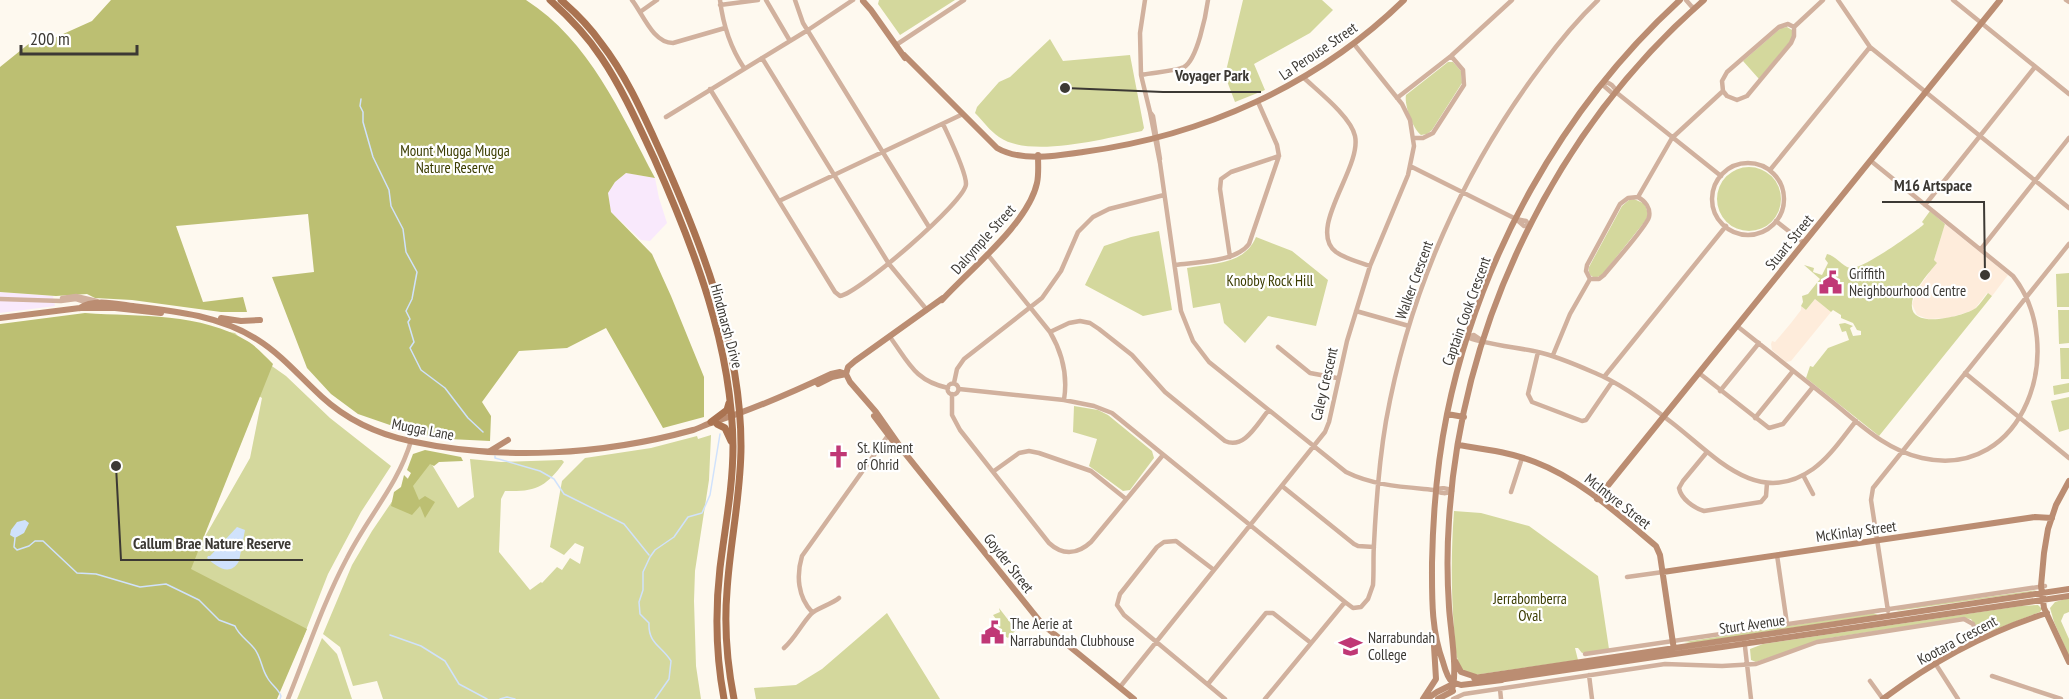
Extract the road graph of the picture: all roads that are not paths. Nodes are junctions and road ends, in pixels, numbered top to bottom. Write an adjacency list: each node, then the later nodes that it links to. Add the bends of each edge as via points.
1 (550, 0): 125 (main road, Hindmarsh Drive, via 602,59 653,156 708,301 723,354)
2 (561, 0): 131 (main road, Hindmarsh Drive, via 590,29 615,63 665,162 719,308 734,374)
3 (632, 0): 27 (street)
4 (657, 0): 27 (street)
5 (758, 0): 24 (street)
6 (766, 0): 32 (street)
7 (795, 0): 31 (street)
8 (853, 0): 25 (street)
9 (864, 0): 25 (street); 34 (street, La Perouse Street)
10 (964, 0): 34 (street)
11 (1145, 0): 40 (street, via 1140,33)
12 (1208, 0): 40 (street, via 1190,62 1181,68)
13 (1404, 0): 33 (street, La Perouse Street)
14 (1512, 0): 36 (street)
15 (1598, 0): 69 (street, Walker Crescent, via 1528,84)
16 (1680, 0): 42 (street, Captain Cook Crescent)
17 (1686, 0): 26 (street)
18 (1692, 0): 26 (street)
19 (1704, 0): 26 (street, Captain Cook Crescent)
20 (1823, 0): 29 (street)
21 (1838, 0): 35 (street)
22 (1953, 0): 28 (street)
23 (2000, 0): 28 (street, Stuart Street)
24 (720, 3): 30 (street)
25 (848, 5): 31 (street)
26 (1696, 7): 46 (street, Captain Cook Crescent)
27 (640, 12): 30 (street, via 657,37 666,43)
28 (1981, 23): 38 (street); 45 (street, Stuart Street)
29 (1794, 27): 44 (street, via 1779,27 1727,72 1722,81); 44 (street, via 1791,43 1747,96 1737,100)
30 (725, 28): 39 (street)
31 (808, 30): 32 (street); 59 (street)
32 (789, 41): 37 (street)
33 (1354, 44): 41 (street, La Perouse Street); 48 (street, Caley Crescent)
34 (896, 45): 50 (street, La Perouse Street, via 931,86)
35 (1870, 47): 45 (street); 65 (street)
36 (1451, 56): 48 (street); 55 (street, via 1463,70 1464,85 1433,133)
37 (762, 58): 39 (street); 66 (street)
38 (2036, 67): 47 (street); 53 (street)
39 (744, 68): 43 (street)
40 (1141, 75): 54 (street)
41 (1304, 78): 49 (street, La Perouse Street); 87 (street, via 1347,121 1355,135 1350,167 1327,226 1328,241 1336,253)
42 (1604, 82): 46 (street, via 1612,93); 58 (street, Captain Cook Crescent)
43 (710, 89): 51 (street); 72 (street)
44 (1723, 91): 56 (street)
45 (1926, 92): 53 (street); 63 (street, Stuart Street)
46 (1617, 93): 56 (street); 62 (street, Captain Cook Crescent)
47 (2069, 94)
48 (1397, 98): 55 (street, Caley Crescent, via 1410,120)
49 (1258, 102): 54 (street, La Perouse Street, via 1206,123); 61 (street)
50 (963, 114): 52 (street); 60 (street, La Perouse Street, via 1002,150)
51 (666, 117)
52 (943, 124): 59 (street); 79 (street, via 966,187)
53 (1980, 136): 68 (street); 73 (street)
54 (1155, 137): 60 (street, La Perouse Street, via 1073,154); 70 (street)
55 (1413, 138): 64 (street, Caley Crescent)
56 (1672, 138): 67 (street); 71 (street)
57 (2069, 138): 68 (street)
58 (1556, 149): 62 (street); 75 (street, Captain Cook Crescent)
59 (882, 153): 66 (street); 79 (street)
60 (1038, 155): 83 (street, Dalrymple Street, via 1037,184 1032,198)
61 (1279, 156): 84 (street, via 1249,244); 84 (street, via 1221,179)
62 (1570, 157): 77 (street, Captain Cook Crescent)
63 (1871, 161): 73 (street); 80 (street, Stuart Street)
64 (1410, 166): 69 (street); 87 (street, Caley Crescent)
65 (1770, 170): 67 (street, via 1744,163); 76 (street, via 1784,195 1783,209)
66 (834, 175): 72 (street); 85 (street)
67 (1721, 176): 78 (street, via 1713,205)
68 (2035, 181): 74 (street); 82 (street)
69 (1463, 193): 75 (street); 102 (street, Walker Crescent)
70 (1164, 195): 86 (street); 94 (street, via 1093,217 1078,232 1055,281)
71 (1638, 197): 88 (street, via 1620,204 1587,265); 88 (street, via 1649,208 1648,220 1604,275)
72 (779, 201): 85 (street, via 837,294 845,295)
73 (1925, 204): 82 (street)
74 (2069, 208)
75 (1516, 219): 77 (street); 106 (street, Captain Cook Crescent, via 1488,278)
76 (1776, 221): 78 (street, via 1754,234 1742,234); 80 (street)
77 (1530, 226): 107 (street, Captain Cook Crescent)
78 (1726, 226): 116 (street)
79 (929, 227): 85 (street)
80 (1804, 243): 103 (street, Stuart Street)
81 (2069, 244): 89 (street)
82 (1981, 249): 89 (street)
83 (988, 255): 94 (street); 96 (street, Dalrymple Street)
84 (1230, 257): 86 (street)
85 (889, 264): 96 (street)
86 (1174, 265): 127 (street, via 1181,310 1193,341 1209,362)
87 (1370, 266): 97 (street, Caley Crescent)
88 (1590, 279): 111 (street)
89 (2029, 294): 95 (street); 114 (street)
90 (0, 299): 91 (street)
91 (56, 300): 92 (street, via 76,296); 93 (street, via 80,299)
92 (104, 303): 93 (street, Mugga Lane); 98 (street, Mugga Lane)
93 (93, 306): 98 (street, Mugga Lane); 100 (street, Mugga Lane)
94 (1030, 307): 104 (street); 119 (street, via 964,359)
95 (2037, 307)
96 (927, 310): 105 (street, Dalrymple Street)
97 (1356, 311): 102 (street); 117 (street, Caley Crescent)
98 (174, 312): 99 (street, Mugga Lane)
99 (200, 316): 101 (street); 139 (street, Mugga Lane, via 231,325 266,345 333,406 353,419 381,433)
100 (0, 318)
101 (260, 320)
102 (1409, 326): 152 (street, Walker Crescent, via 1387,420)
103 (1737, 326): 108 (street); 113 (street, Stuart Street)
104 (1050, 332): 126 (street, via 1064,364); 127 (street, via 1069,323 1090,323 1132,355 1165,392 1231,444 1243,440)
105 (890, 337): 115 (street, Dalrymple Street, via 855,361); 121 (street, via 917,375 930,384)
106 (1467, 337): 107 (street, via 1474,335); 128 (street, Captain Cook Crescent)
107 (1484, 341): 110 (street); 130 (street, Captain Cook Crescent)
108 (1759, 343): 112 (street); 123 (street)
109 (1278, 347): 117 (street, via 1310,373)
110 (1538, 352): 111 (street); 118 (street, via 1528,394 1532,402 1582,421)
111 (1553, 356): 116 (street)
112 (1793, 371): 120 (street); 133 (street)
113 (1699, 373): 123 (street); 132 (street, Stuart Street)
114 (1965, 373): 135 (street); 145 (street)
115 (844, 375): 131 (street); 137 (street, Goyder Street)
116 (1604, 377): 118 (street)
117 (1337, 378): 142 (street, Caley Crescent, via 1329,422)
118 (1612, 382): 132 (street)
119 (954, 383): 121 (street); 122 (street)
120 (1813, 387): 133 (street, via 1783,424 1769,428); 134 (street)
121 (948, 388): 124 (street)
122 (958, 389): 124 (street); 126 (street)
123 (1720, 391): 133 (street)
124 (952, 394): 149 (street, via 954,422)
125 (730, 399): 131 (main road, Hindmarsh Drive); 136 (main road, via 727,410)
126 (1064, 400): 146 (street, via 1103,408)
127 (1268, 411): 142 (street)
128 (1447, 412): 130 (street); 155 (street, Captain Cook Crescent)
129 (2029, 414): 135 (street)
130 (1464, 415): 140 (street, Captain Cook Crescent)
131 (736, 417): 136 (street, Mugga Lane); 141 (main road, Hindmarsh Drive); 205 (main road, Hindmarsh Drive, via 739,488 726,612)
132 (1664, 417): 144 (street); 160 (street, Stuart Street)
133 (1755, 418)
134 (1856, 421): 145 (street); 150 (street, via 1827,456)
135 (2024, 421): 145 (street, via 1999,443 1970,456 1936,460); 148 (street)
136 (714, 423): 141 (main road, via 725,428); 143 (street, Mugga Lane, via 619,446 568,451)
137 (889, 434): 176 (street, via 802,556 800,587); 200 (street, Goyder Street, via 1042,624)
138 (508, 440): 143 (street)
139 (411, 441): 143 (street, Mugga Lane); 203 (street, via 398,476 337,577)
140 (1458, 445): 147 (street, McIntyre Street); 156 (street, Captain Cook Crescent)
141 (733, 446): 204 (main road, Hindmarsh Drive, via 717,604)
142 (1313, 446): 152 (street, via 1346,472); 154 (street, Caley Crescent)
143 (489, 451)
144 (1707, 452): 153 (street, via 1732,471); 153 (street, via 1679,488 1683,497 1700,510 1761,502)
145 (1901, 452): 163 (street, via 1871,491)
146 (1163, 455): 159 (street); 162 (street)
147 (1522, 458): 157 (street); 160 (street, McIntyre Street, via 1557,472)
148 (2069, 458)
149 (994, 471): 159 (street, via 1019,453 1039,453 1091,471); 159 (street, via 1049,543 1064,552 1084,549)
150 (1803, 475): 153 (street); 158 (street)
151 (2069, 481): 161 (street)
152 (1378, 483): 155 (street); 164 (street, Walker Crescent)
153 (1767, 483)
154 (1282, 486): 162 (street, Caley Crescent); 164 (street, via 1354,544)
155 (1436, 490): 156 (street); 166 (street, Captain Cook Crescent)
156 (1452, 491): 167 (street, Captain Cook Crescent)
157 (1511, 492)
158 (1813, 494)
159 (1126, 499)
160 (1597, 499): 169 (street, McIntyre Street, via 1656,546)
161 (2052, 518): 163 (street, McKinlay Street); 172 (street, via 2044,548)
162 (1250, 525): 168 (street, Caley Crescent); 175 (street)
163 (1877, 540): 165 (street, McKinlay Street); 178 (street)
164 (1374, 547): 175 (street, Walker Crescent, via 1368,599 1359,608)
165 (1777, 555): 169 (street, McKinlay Street); 180 (street)
166 (1432, 564): 167 (street); 179 (street, Captain Cook Crescent)
167 (1448, 564): 187 (street, Captain Cook Crescent)
168 (1214, 570): 183 (street, Caley Crescent); 183 (street, via 1176,541 1164,542 1157,548 1120,594 1117,604)
169 (1663, 572): 170 (street); 186 (street, McIntyre Street)
170 (1627, 577)
171 (2069, 589): 172 (street, Sturt Avenue)
172 (2044, 591): 173 (street, Sturt Avenue); 177 (street); 178 (street, Sturt Avenue)
173 (2069, 596)
174 (839, 598): 176 (street)
175 (1345, 602): 184 (street)
176 (812, 612): 185 (street)
177 (2048, 613): 181 (street, Kootara Crescent); 190 (street)
178 (1888, 616): 180 (street, Sturt Avenue); 182 (street, Sturt Avenue)
179 (1433, 623): 189 (street, Captain Cook Crescent); 209 (street, via 1436,676)
180 (1787, 624): 186 (street, Sturt Avenue)
181 (1979, 639): 191 (street, Kootara Crescent); 192 (street, via 1973,624 1964,620 1817,642)
182 (1744, 641): 186 (street, Sturt Avenue); 192 (street)
183 (1156, 642): 198 (street); 200 (street, Caley Crescent)
184 (1311, 643): 198 (street, via 1273,613 1266,613); 208 (street)
185 (784, 648)
186 (1674, 648): 188 (street, Sturt Avenue); 195 (street, Sturt Avenue); 196 (street, Sturt Avenue)
187 (1452, 653): 189 (street, via 1447,658); 195 (street, via 1461,672); 199 (street, Captain Cook Crescent)
188 (1585, 654)
189 (1441, 656): 199 (street, Captain Cook Crescent)
190 (2069, 662)
191 (1935, 663): 215 (street, Kootara Crescent); 216 (street)
192 (1748, 665): 193 (street, via 1665,664); 214 (street)
193 (1588, 675): 201 (street); 213 (street)
194 (1992, 676): 217 (street)
195 (1477, 677): 199 (street, Sturt Avenue)
196 (1502, 680): 199 (street); 202 (street, Sturt Avenue)
197 (1870, 681): 215 (street)
198 (1208, 684): 207 (street)
199 (1454, 684): 202 (street, Sturt Avenue); 202 (street, Captain Cook Crescent)
200 (1120, 687): 206 (street, Goyder Street)
201 (1500, 689): 211 (street); 212 (street)
202 (1445, 692): 209 (street); 210 (street)
203 (288, 699)
204 (724, 699)
205 (734, 699)
206 (1134, 699)
207 (1225, 699)
208 (1265, 699)
209 (1425, 699)
210 (1438, 699)
211 (1453, 699)
212 (1501, 699)
213 (1592, 699)
214 (1751, 699)
215 (1883, 699)
216 (1958, 699)
217 (2061, 699)

